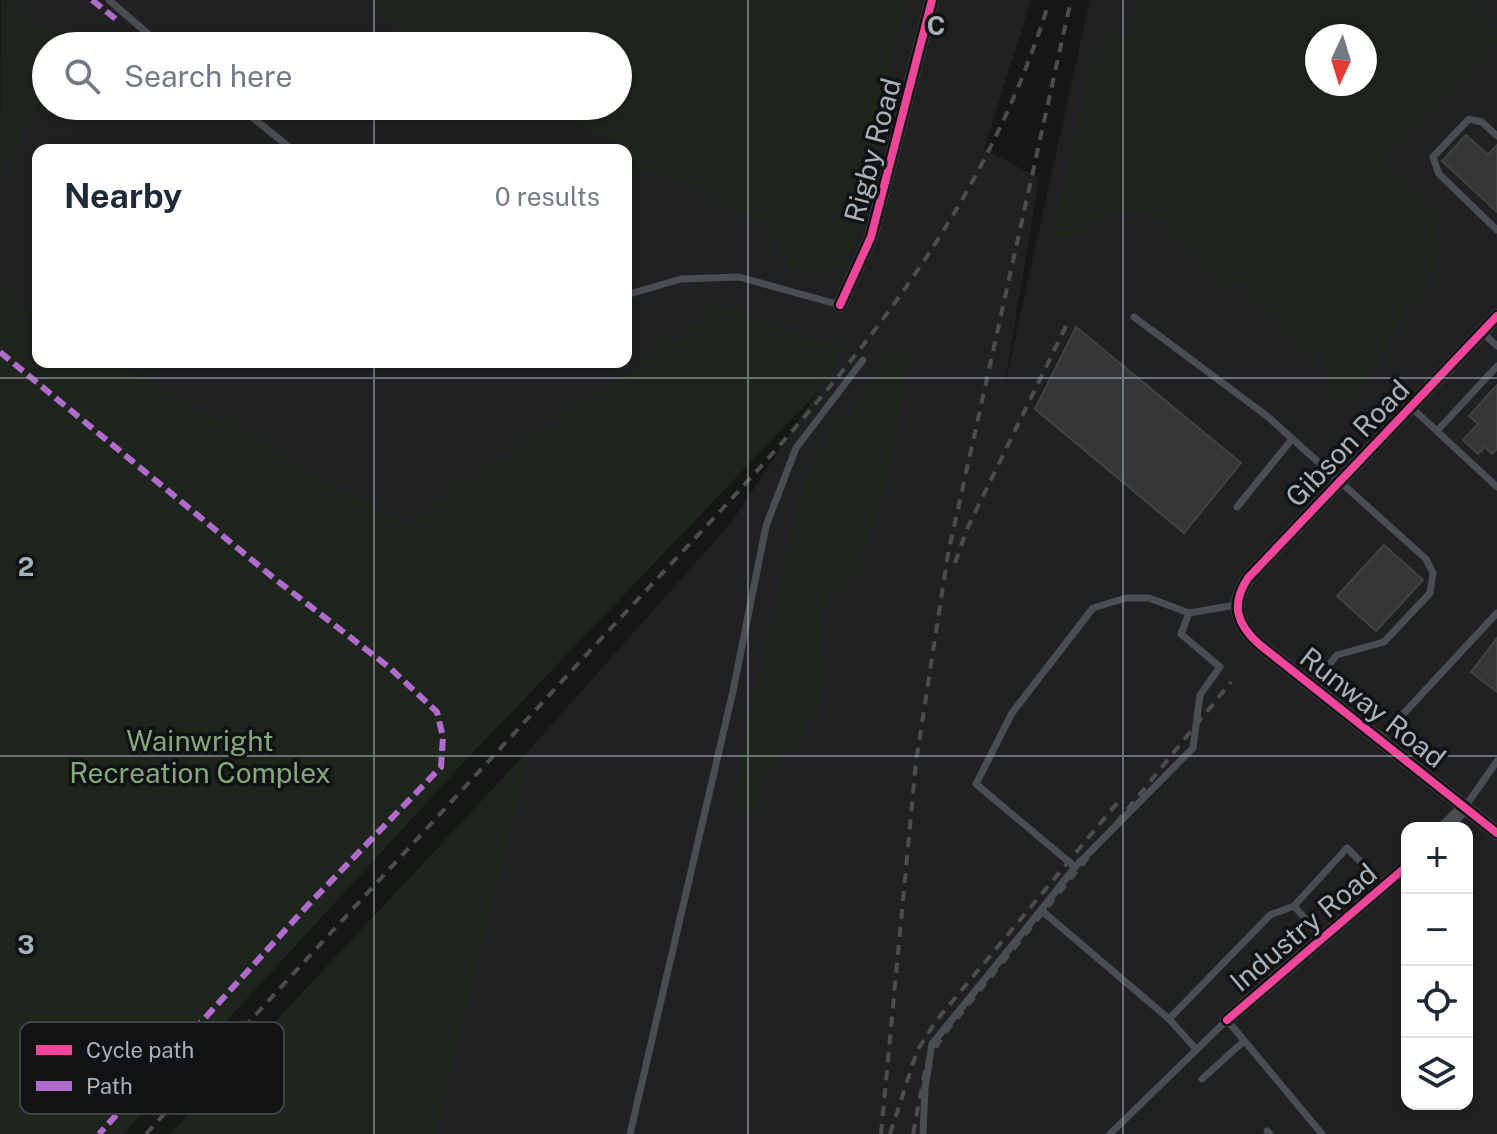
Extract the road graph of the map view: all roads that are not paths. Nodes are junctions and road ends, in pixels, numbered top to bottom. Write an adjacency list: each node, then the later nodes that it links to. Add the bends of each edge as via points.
1 (109, 0): 3 (lane)
2 (932, 0): 9 (street, Rigby Road, via 871,237)
3 (146, 32)
4 (256, 120): 6 (lane)
5 (1497, 136): 7 (lane, via 1482,122 1469,119 1433,157 1439,174)
6 (286, 144)
7 (1497, 230)
8 (632, 293): 9 (lane, via 681,279 739,277)
9 (840, 305)
10 (1497, 316): 12 (street, Gibson Road)
11 (1134, 317): 18 (lane)
12 (1482, 332): 13 (lane); 16 (street, Gibson Road)
13 (1497, 346)
14 (863, 360): 43 (lane, via 796,448 766,526)
15 (1497, 366): 17 (lane)
16 (1411, 407): 17 (lane); 19 (street, Gibson Road)
17 (1437, 431): 20 (lane)
18 (1292, 439): 19 (lane); 21 (lane)
19 (1338, 484): 22 (street, Gibson Road, via 1248,578); 25 (lane, via 1426,559 1434,582 1384,642 1337,655)
20 (1497, 487)
21 (1237, 507)
22 (1236, 605): 23 (lane); 25 (street, Runway Road, via 1246,633)
23 (1189, 613): 31 (lane, via 1181,634 1220,667 1200,695 1193,748); 31 (lane, via 1149,598 1126,598 1093,608 1012,713 976,784)
24 (1497, 613): 26 (lane)
25 (1311, 686): 26 (street, Runway Road)
26 (1379, 740): 28 (street, Runway Road)
27 (1497, 761): 28 (lane)
28 (1465, 807): 29 (street); 30 (street, Runway Road)
29 (1450, 822)
30 (1497, 833)
31 (1075, 867): 35 (lane)
32 (1401, 872): 33 (street, Industry Road)
33 (1386, 886): 34 (lane, via 1347,848); 36 (street, Industry Road)
34 (1294, 906): 36 (lane); 37 (lane, via 1270,915)
35 (1041, 910): 37 (lane); 44 (lane, via 932,1044)
36 (1323, 939): 38 (street, Industry Road)
37 (1169, 1019): 40 (lane)
38 (1227, 1020): 39 (lane); 40 (lane)
39 (1244, 1041): 41 (lane); 47 (lane)
40 (1196, 1049): 42 (lane)
41 (1202, 1079)
42 (1118, 1125): 45 (lane); 46 (lane)
43 (630, 1134)
44 (923, 1134)
45 (1110, 1134)
46 (1126, 1134)
47 (1322, 1134)

